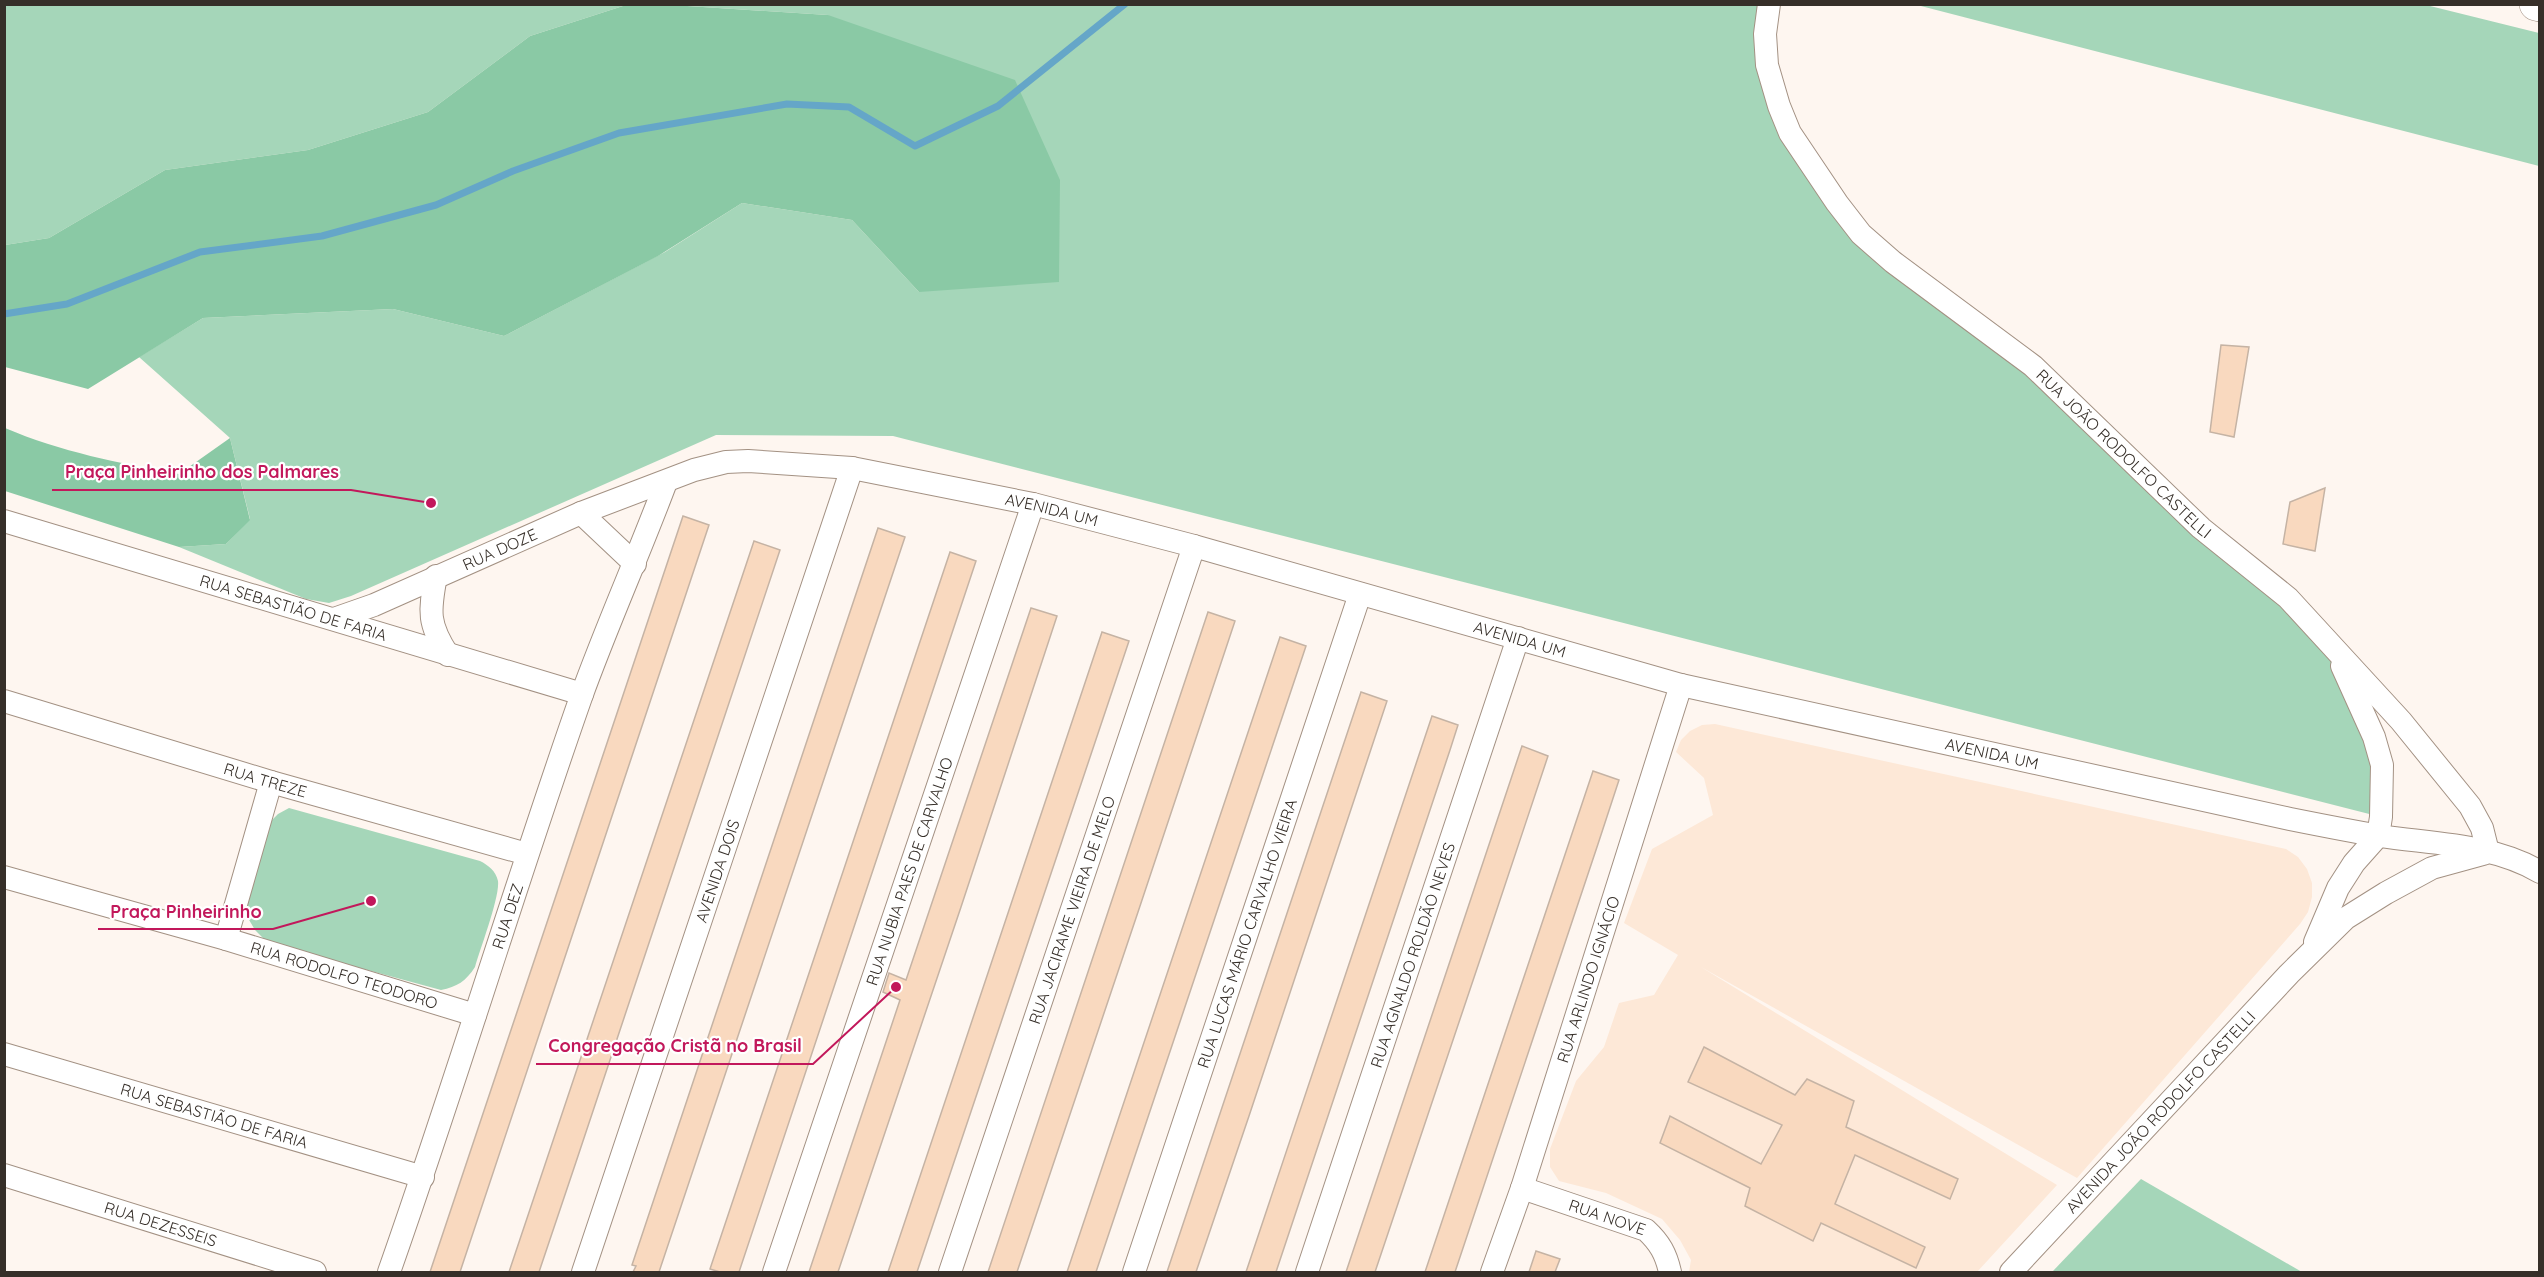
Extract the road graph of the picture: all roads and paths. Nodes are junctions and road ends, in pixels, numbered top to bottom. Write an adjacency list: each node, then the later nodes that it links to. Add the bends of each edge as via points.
1 (1768, 4): 13 (street, RUA JOÃO RODOLFO CASTELLI, via 1767,65 1779,106 1790,133 1861,234 2033,366 2201,528 2288,598)
2 (852, 468): 3 (street, AVENIDA UM, via 726,462); 4 (street, AVENIDA UM); 33 (street, AVENIDA DOIS)
3 (666, 482): 5 (street, RUA DOZE); 8 (street, RUA DEZ)
4 (1033, 504): 7 (street, AVENIDA UM); 34 (street, RUA NUBIA PAES DE CARVALHO)
5 (580, 513): 8 (street); 9 (street, RUA DOZE)
6 (4, 521): 11 (street, RUA SEBASTIÃO DE FARIA)
7 (1194, 546): 10 (street, AVENIDA UM); 35 (street, RUA JACIRAME VIEIRA DE MELO)
8 (635, 564): 16 (street, RUA DEZ)
9 (436, 576): 11 (street, RUA DOZE); 14 (street, via 430,617 435,635)
10 (1360, 594): 12 (street, AVENIDA UM); 36 (street, RUA LUCAS MÁRIO CARVALHO VIEIRA)
11 (334, 619): 14 (street, RUA SEBASTIÃO DE FARIA)
12 (1518, 638): 15 (street, AVENIDA UM); 37 (street, RUA AGNALDO ROLDÃO NEVES)
13 (2331, 643): 19 (street, via 2365,716 2382,765); 20 (street, RUA JOÃO RODOLFO CASTELLI, via 2401,720 2470,806 2482,828)
14 (448, 655): 16 (street, RUA SEBASTIÃO DE FARIA)
15 (1681, 685): 19 (street, AVENIDA UM); 30 (street, RUA ARLINDO IGNÁCIO)
16 (582, 694): 21 (street, RUA DEZ)
17 (4, 702): 18 (street, RUA TREZE)
18 (271, 782): 21 (street, RUA TREZE); 24 (street)
19 (2378, 836): 20 (street, AVENIDA UM); 25 (street, via 2338,888)
20 (2488, 852): 22 (street); 25 (street, AVENIDA JOÃO RODOLFO CASTELLI, via 2432,868 2386,893 2346,918)
21 (527, 854): 26 (street, RUA DEZ)
22 (2540, 872)
23 (4, 877): 24 (street, RUA RODOLFO TEODORO)
24 (226, 939): 26 (street, RUA RODOLFO TEODORO)
25 (2311, 951): 40 (street, AVENIDA JOÃO RODOLFO CASTELLI)
26 (475, 1015): 29 (street, RUA DEZ)
27 (4, 1054): 29 (street, RUA SEBASTIÃO DE FARIA)
28 (4, 1175): 31 (street, RUA DEZESSEIS)
29 (423, 1177): 32 (street, RUA DEZ)
30 (1522, 1188): 38 (street, RUA ARLINDO IGNÁCIO); 39 (street, RUA NOVE, via 1646,1230 1666,1255)
31 (315, 1272)
32 (390, 1272)
33 (584, 1272)
34 (774, 1272)
35 (950, 1272)
36 (1134, 1272)
37 (1307, 1272)
38 (1492, 1272)
39 (1670, 1272)
40 (2011, 1272)

